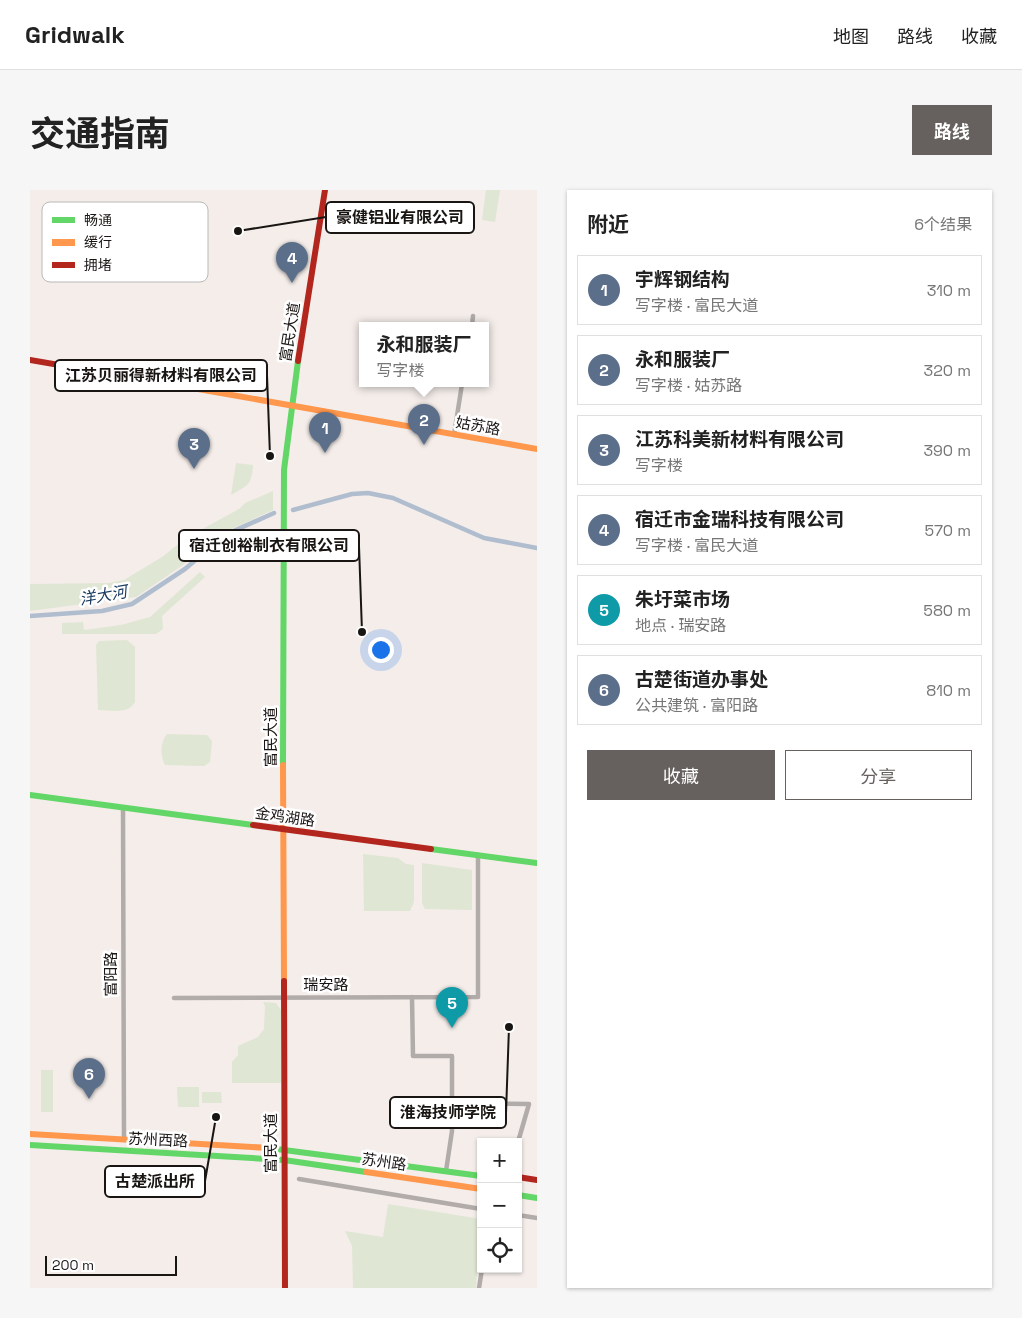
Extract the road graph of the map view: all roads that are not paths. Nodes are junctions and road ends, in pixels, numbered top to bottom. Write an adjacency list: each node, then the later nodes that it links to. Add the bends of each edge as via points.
1 (325, 190): 6 (street, 富民大道)
2 (473, 316): 3 (street)
3 (472, 322)
4 (30, 360): 6 (street, 姑苏路)
5 (462, 387): 7 (street)
6 (291, 405): 7 (street, 姑苏路); 11 (street, 富民大道, via 284,470 282,542)
7 (454, 435): 8 (street, 姑苏路)
8 (537, 449)
9 (30, 796): 10 (street, 金鸡湖路)
10 (123, 808): 11 (street, 金鸡湖路); 20 (street, 富阳路)
11 (283, 829): 12 (street, 金鸡湖路); 16 (street, 富民大道)
12 (478, 855): 13 (street, 金鸡湖路); 14 (street, 瑞安路, via 478,997)
13 (537, 863)
14 (412, 997): 16 (street, 瑞安路); 17 (street, via 413,1056 452,1056)
15 (174, 998): 16 (street, 瑞安路)
16 (283, 998): 22 (street, 富民大道)
17 (452, 1103): 19 (street, via 529,1104); 24 (street)
18 (30, 1134): 20 (street, 苏州西路)
19 (519, 1138)
20 (124, 1140): 22 (street, 苏州西路)
21 (30, 1144): 23 (street, 苏州西路)
22 (284, 1149): 23 (street, 富民大道); 24 (street, 苏州路)
23 (284, 1160): 31 (street, 苏州路); 38 (street, 富民大道)
24 (446, 1171): 25 (street, 苏州路)
25 (477, 1175)
26 (522, 1178): 28 (street)
27 (299, 1179): 34 (street)
28 (537, 1180)
29 (522, 1182): 30 (street)
30 (537, 1184)
31 (477, 1188)
32 (522, 1196): 33 (street)
33 (537, 1198)
34 (477, 1208)
35 (522, 1216): 36 (street)
36 (537, 1218)
37 (481, 1273): 39 (street)
38 (285, 1288)
39 (479, 1288)

